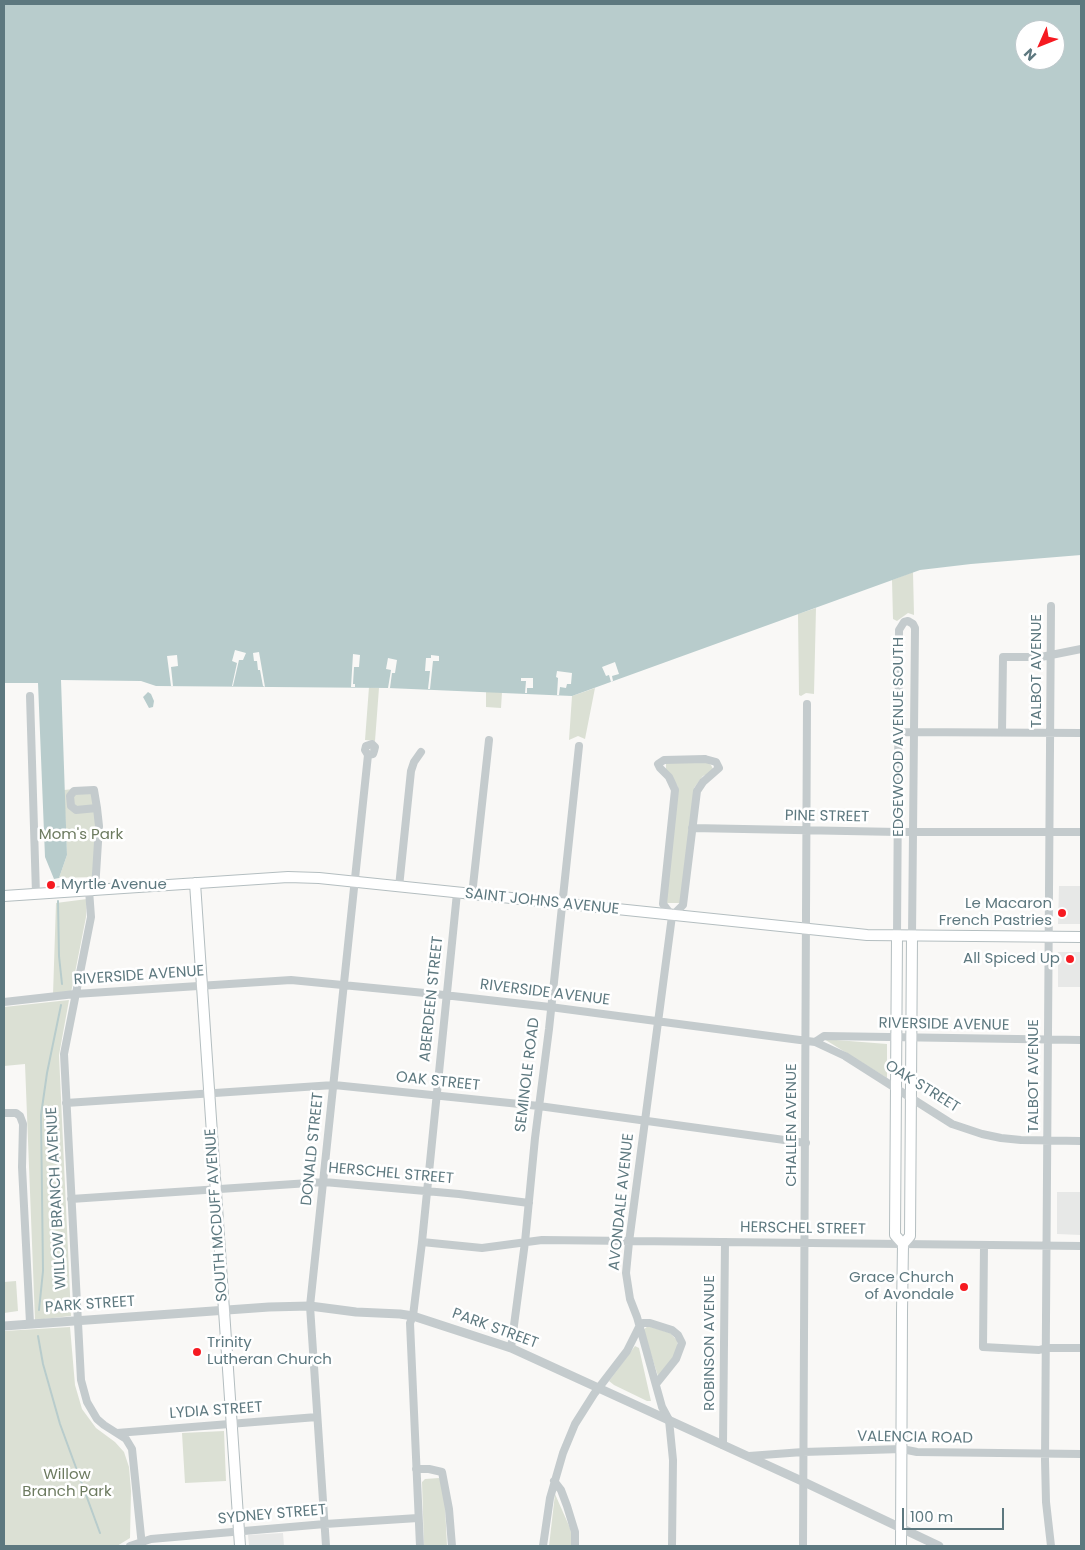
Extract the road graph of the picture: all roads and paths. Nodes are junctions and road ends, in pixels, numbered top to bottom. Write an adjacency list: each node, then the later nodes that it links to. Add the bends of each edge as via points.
1 (1051, 606): 3 (street, TALBOT AVENUE)
2 (1081, 649): 3 (street)
3 (1051, 656): 8 (street, via 1003,657); 9 (street, TALBOT AVENUE)
4 (30, 696): 27 (street)
5 (807, 704): 17 (street, CHALLEN AVENUE)
6 (914, 731): 7 (street); 7 (street, EDGEWOOD AVENUE SOUTH, via 915,628 908,621 900,630); 8 (street); 19 (street, EDGEWOOD AVENUE SOUTH)
7 (899, 732): 18 (street, EDGEWOOD AVENUE SOUTH)
8 (1002, 732): 9 (street)
9 (1051, 732): 10 (street); 20 (street, TALBOT AVENUE)
10 (1081, 732)
11 (489, 740): 28 (street)
12 (579, 746): 30 (street, SEMINOLE ROAD)
13 (421, 752): 24 (street, via 411,771)
14 (368, 755): 22 (street, DONALD STREET)
15 (97, 808): 25 (street, WILLOW BRANCH AVENUE, via 99,826)
16 (692, 828): 17 (street, PINE STREET); 31 (street, via 683,906); 31 (street, via 697,791 702,782 719,768 716,762 705,759 664,760 658,764 675,790 663,904)
17 (807, 830): 18 (street, PINE STREET); 32 (street, CHALLEN AVENUE)
18 (898, 832): 19 (street, PINE STREET); 33 (street, EDGEWOOD AVENUE SOUTH)
19 (914, 832): 20 (street, PINE STREET); 34 (street, EDGEWOOD AVENUE SOUTH)
20 (1050, 832): 21 (street, PINE STREET); 35 (street, TALBOT AVENUE)
21 (1081, 832)
22 (354, 882): 23 (main road, SAINT JOHNS AVENUE, via 288,877); 24 (main road, SAINT JOHNS AVENUE); 37 (street, DONALD STREET)
23 (195, 883): 25 (main road, SAINT JOHNS AVENUE); 38 (main road, SOUTH MCDUFF AVENUE)
24 (399, 887): 26 (main road, SAINT JOHNS AVENUE)
25 (92, 890): 27 (main road, SAINT JOHNS AVENUE); 39 (street, WILLOW BRANCH AVENUE, via 91,917)
26 (457, 893): 28 (main road, SAINT JOHNS AVENUE); 40 (street, ABERDEEN STREET)
27 (36, 894): 29 (main road, SAINT JOHNS AVENUE)
28 (472, 895): 30 (main road, SAINT JOHNS AVENUE)
29 (4, 896)
30 (561, 904): 31 (main road, SAINT JOHNS AVENUE); 42 (street, SEMINOLE ROAD)
31 (672, 916): 32 (main road, SAINT JOHNS AVENUE); 43 (street, AVONDALE AVENUE)
32 (806, 929): 33 (main road, SAINT JOHNS AVENUE); 48 (street, CHALLEN AVENUE)
33 (897, 936): 34 (main road, SAINT JOHNS AVENUE); 45 (main road, EDGEWOOD AVENUE SOUTH)
34 (912, 936): 35 (main road, SAINT JOHNS AVENUE); 44 (main road, EDGEWOOD AVENUE SOUTH)
35 (1049, 936): 36 (main road, SAINT JOHNS AVENUE); 46 (street, TALBOT AVENUE)
36 (1081, 937)
37 (344, 984): 38 (street, RIVERSIDE AVENUE, via 291,980); 40 (street, RIVERSIDE AVENUE); 50 (street, DONALD STREET)
38 (202, 985): 39 (street, RIVERSIDE AVENUE); 52 (main road, SOUTH MCDUFF AVENUE)
39 (75, 994): 41 (street, RIVERSIDE AVENUE); 55 (street, WILLOW BRANCH AVENUE, via 64,1054)
40 (446, 995): 42 (street, RIVERSIDE AVENUE); 53 (street, ABERDEEN STREET)
41 (4, 1002)
42 (550, 1007): 43 (street, RIVERSIDE AVENUE); 56 (street, SEMINOLE ROAD)
43 (658, 1022): 48 (street, RIVERSIDE AVENUE); 58 (street, AVONDALE AVENUE)
44 (912, 1038): 45 (street, RIVERSIDE AVENUE); 46 (street, RIVERSIDE AVENUE); 54 (main road, EDGEWOOD AVENUE SOUTH)
45 (897, 1039): 49 (street, RIVERSIDE AVENUE, via 824,1036); 51 (main road, EDGEWOOD AVENUE SOUTH)
46 (1048, 1040): 47 (street, RIVERSIDE AVENUE); 59 (street, TALBOT AVENUE)
47 (1081, 1040)
48 (806, 1042): 49 (street, RIVERSIDE AVENUE); 61 (street, CHALLEN AVENUE)
49 (814, 1042): 51 (street, OAK STREET, via 845,1056)
50 (334, 1085): 52 (street, OAK STREET); 53 (street, OAK STREET); 62 (street, DONALD STREET)
51 (897, 1089): 54 (street, OAK STREET); 72 (main road, EDGEWOOD AVENUE SOUTH, via 895,1235)
52 (209, 1093): 55 (street, OAK STREET); 63 (main road, SOUTH MCDUFF AVENUE)
53 (436, 1095): 56 (street, OAK STREET); 64 (street, ABERDEEN STREET)
54 (912, 1099): 59 (street, OAK STREET, via 952,1124 982,1134 1020,1140); 72 (main road, EDGEWOOD AVENUE SOUTH, via 910,1236)
55 (66, 1104): 65 (street, WILLOW BRANCH AVENUE)
56 (539, 1106): 58 (street, OAK STREET); 66 (street, SEMINOLE ROAD)
57 (4, 1113): 80 (street, via 16,1113 23,1124 22,1167)
58 (644, 1121): 61 (street, OAK STREET); 69 (street, AVONDALE AVENUE)
59 (1048, 1140): 60 (street, OAK STREET); 74 (street, TALBOT AVENUE)
60 (1081, 1141)
61 (806, 1144): 71 (street, CHALLEN AVENUE)
62 (324, 1182): 63 (street, HERSCHEL STREET); 64 (street, HERSCHEL STREET); 76 (street, DONALD STREET)
63 (215, 1189): 65 (street, HERSCHEL STREET); 77 (main road, SOUTH MCDUFF AVENUE)
64 (426, 1192): 66 (street, HERSCHEL STREET); 67 (street, ABERDEEN STREET)
65 (71, 1199): 79 (street, WILLOW BRANCH AVENUE)
66 (529, 1202): 68 (street, SEMINOLE ROAD)
67 (422, 1242): 68 (street, HERSCHEL STREET, via 482,1248); 78 (street, ABERDEEN STREET)
68 (525, 1242): 69 (street, HERSCHEL STREET); 83 (street, SEMINOLE ROAD)
69 (629, 1242): 70 (street, HERSCHEL STREET); 82 (street, AVONDALE AVENUE, via 626,1260 628,1289)
70 (725, 1242): 71 (street, HERSCHEL STREET); 92 (street, ROBINSON AVENUE)
71 (805, 1243): 72 (street, HERSCHEL STREET); 94 (street, CHALLEN AVENUE)
72 (903, 1244): 73 (street, HERSCHEL STREET); 93 (main road, EDGEWOOD AVENUE SOUTH)
73 (984, 1245): 74 (street, HERSCHEL STREET); 84 (street, via 983,1348)
74 (1047, 1245): 75 (street, HERSCHEL STREET); 84 (street, TALBOT AVENUE)
75 (1081, 1246)
76 (310, 1306): 77 (street, PARK STREET); 78 (street, PARK STREET); 88 (street, DONALD STREET)
77 (224, 1309): 79 (street, PARK STREET); 90 (main road, SOUTH MCDUFF AVENUE)
78 (412, 1316): 83 (street, PARK STREET); 98 (street, ABERDEEN STREET)
79 (77, 1319): 80 (street, PARK STREET); 91 (street, WILLOW BRANCH AVENUE, via 84,1396 97,1419)
80 (30, 1323): 81 (street, PARK STREET)
81 (4, 1326)
82 (639, 1327): 86 (street, AVONDALE AVENUE); 86 (street, via 650,1322 672,1330 682,1343 676,1359); 87 (street, via 627,1351)
83 (512, 1348): 87 (street, PARK STREET)
84 (1046, 1348): 85 (street); 95 (street, TALBOT AVENUE)
85 (1081, 1348)
86 (656, 1384): 89 (street, AVONDALE AVENUE)
87 (600, 1387): 89 (street, PARK STREET); 99 (street, via 575,1424)
88 (318, 1418): 90 (street, LYDIA STREET); 102 (street, DONALD STREET)
89 (669, 1420): 92 (street, PARK STREET); 113 (street, AVONDALE AVENUE, via 673,1460)
90 (231, 1424): 91 (street, LYDIA STREET); 104 (main road, SOUTH MCDUFF AVENUE)
91 (117, 1433): 105 (street, WILLOW BRANCH AVENUE, via 132,1449)
92 (723, 1445): 97 (street, PARK STREET)
93 (902, 1449): 94 (street, VALENCIA ROAD); 95 (street, VALENCIA ROAD, via 916,1452); 103 (main road, EDGEWOOD AVENUE SOUTH)
94 (803, 1452): 97 (street, VALENCIA ROAD); 100 (street, CHALLEN AVENUE)
95 (1046, 1453): 96 (street, VALENCIA ROAD); 117 (street, TALBOT AVENUE, via 1046,1502)
96 (1081, 1454)
97 (749, 1456): 100 (street, PARK STREET)
98 (416, 1469): 101 (street, ABERDEEN STREET); 110 (street, via 442,1472 450,1509)
99 (554, 1481): 111 (street); 112 (street, via 561,1490 575,1532)
100 (804, 1482): 103 (street, PARK STREET); 114 (street, CHALLEN AVENUE)
101 (418, 1518): 102 (street, SYDNEY STREET); 109 (street, ABERDEEN STREET)
102 (325, 1524): 104 (street, SYDNEY STREET); 108 (street, DONALD STREET)
103 (901, 1528): 115 (main road, EDGEWOOD AVENUE SOUTH); 116 (street, PARK STREET)
104 (239, 1531): 105 (street, SYDNEY STREET, via 150,1539); 107 (main road, SOUTH MCDUFF AVENUE)
105 (141, 1544): 106 (street, SYDNEY STREET)
106 (130, 1546)
107 (240, 1546)
108 (326, 1546)
109 (420, 1546)
110 (452, 1546)
111 (543, 1546)
112 (575, 1546)
113 (672, 1546)
114 (803, 1546)
115 (901, 1546)
116 (939, 1546)
117 (1051, 1546)

